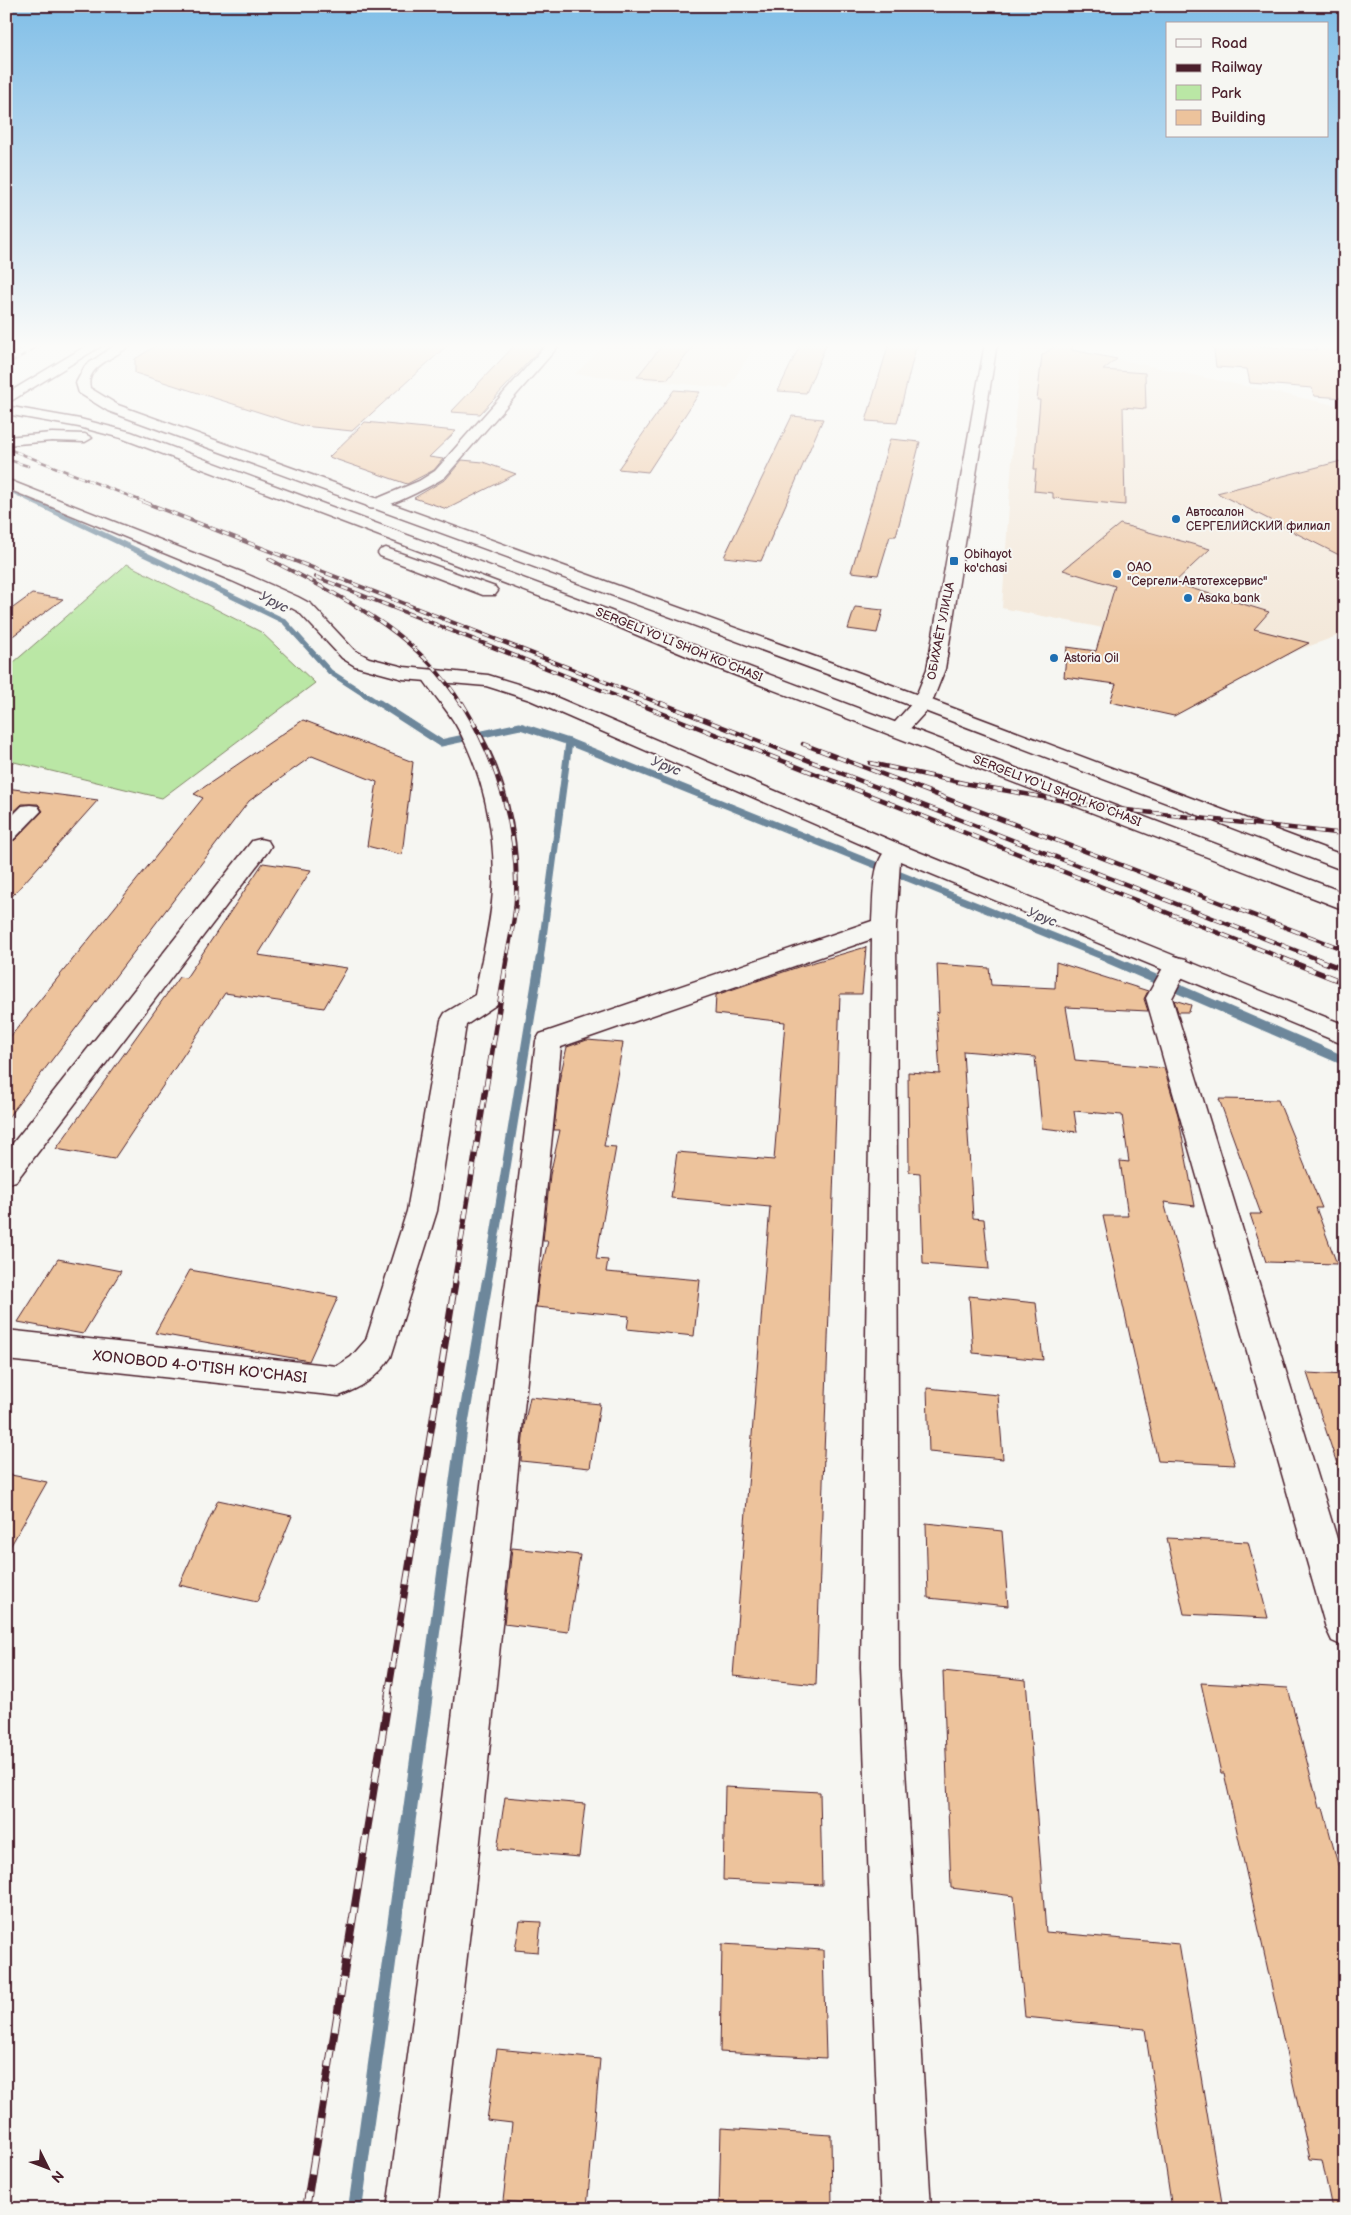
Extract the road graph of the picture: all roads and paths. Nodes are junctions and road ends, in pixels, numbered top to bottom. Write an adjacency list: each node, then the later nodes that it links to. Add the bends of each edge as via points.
1 (118, 446): 6 (street)
2 (156, 446): 12 (street, SERGELI YO‘LI SHOH KO‘CHASI, via 605,615)
3 (216, 446): 8 (street, SERGELI YO‘LI SHOH KO‘CHASI)
4 (464, 446): 8 (street, via 440,474)
5 (973, 446): 14 (street, ОБИХАЁТ УЛИЦА, via 936,669)
6 (189, 474)
7 (6, 483): 13 (street, via 292,600 305,608 348,654 362,662 388,671)
8 (374, 505): 14 (street, SERGELI YO‘LI SHOH KO‘CHASI)
9 (374, 548): 10 (street)
10 (503, 595)
11 (529, 604): 12 (street)
12 (708, 658): 15 (street, SERGELI YO‘LI SHOH KO‘CHASI)
13 (430, 676): 19 (street, via 476,679 528,693); 26 (street, XONOBOD 4-O'TISH KO'CHASI, via 465,725 480,754 500,828 505,890 487,999 454,1020 422,1211 380,1347 371,1362 339,1381)
14 (923, 704): 15 (street, ОБИХАЁТ УЛИЦА); 20 (street, SERGELI YO‘LI SHOH KO‘CHASI)
15 (898, 730): 21 (street, SERGELI YO‘LI SHOH KO‘CHASI)
16 (30, 811): 17 (street)
17 (6, 834)
18 (260, 846): 25 (street)
19 (891, 864): 22 (street); 23 (street)
20 (1345, 864)
21 (1345, 902)
22 (884, 926): 28 (street, via 549,1041 452,1890); 29 (street, via 880,1667)
23 (1177, 965): 24 (street); 27 (street, via 1159,998)
24 (1345, 1036)
25 (6, 1173)
26 (6, 1345)
27 (1345, 1628)
28 (412, 2209)
29 (906, 2209)

